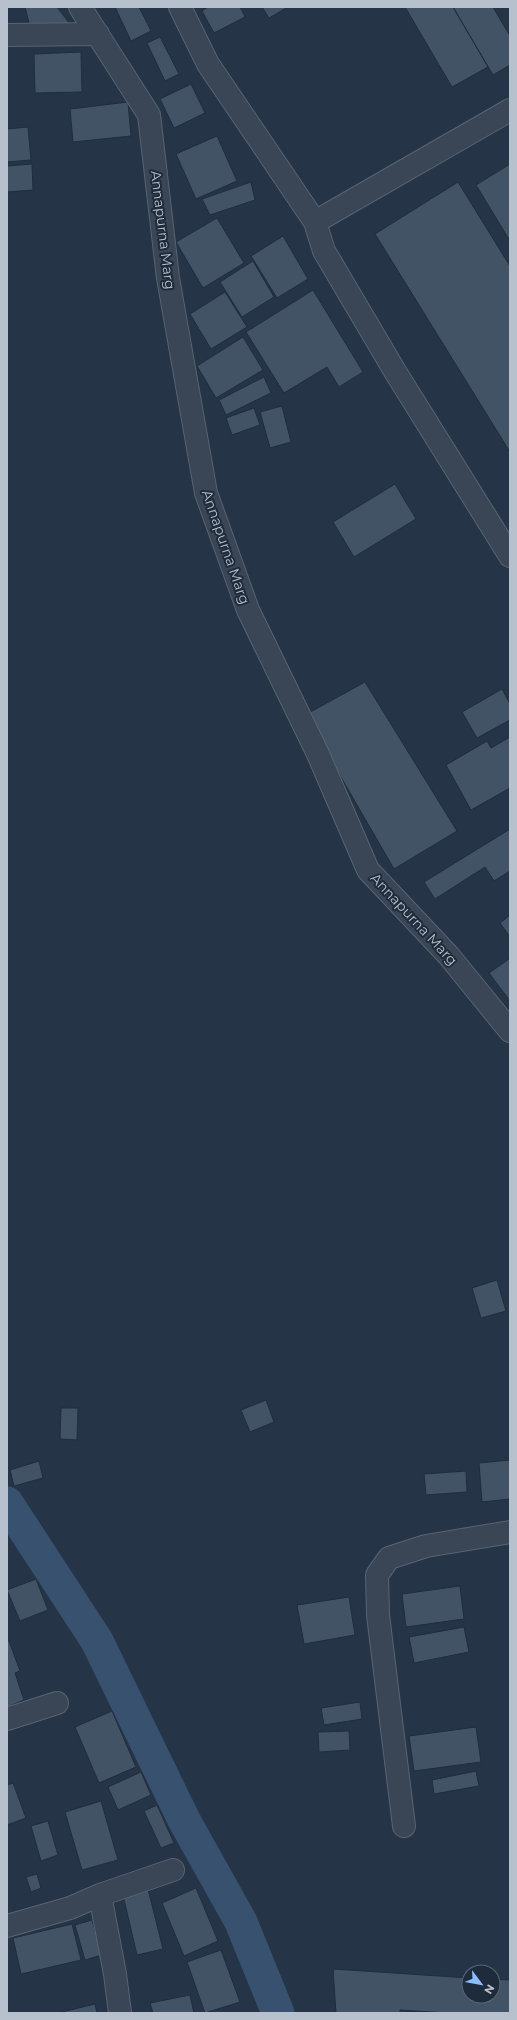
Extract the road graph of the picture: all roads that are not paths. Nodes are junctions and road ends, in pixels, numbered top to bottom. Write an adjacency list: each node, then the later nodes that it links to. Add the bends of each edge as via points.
1 (80, 7): 3 (street, Annapurna Marg)
2 (180, 7): 6 (street, via 208,64)
3 (98, 34): 4 (street); 8 (street, Annapurna Marg, via 149,115 168,278 206,493 248,610 318,754 368,870 450,956)
4 (7, 35)
5 (510, 110): 6 (street)
6 (315, 222): 7 (street, via 324,251 396,373)
7 (510, 556)
8 (510, 1032)
9 (510, 1532): 12 (street, via 426,1546 389,1558 377,1575 378,1615)
10 (57, 1702): 11 (street)
11 (7, 1719)
12 (404, 1826)
13 (173, 1870): 14 (street)
14 (100, 1895): 15 (street, via 70,1908); 16 (street)
15 (7, 1926)
16 (120, 2013)

